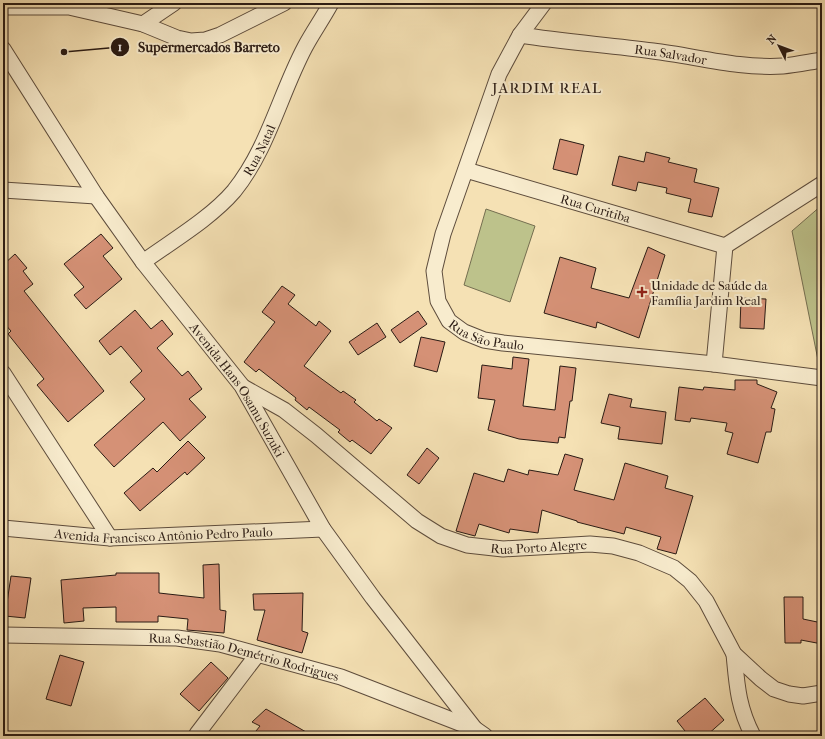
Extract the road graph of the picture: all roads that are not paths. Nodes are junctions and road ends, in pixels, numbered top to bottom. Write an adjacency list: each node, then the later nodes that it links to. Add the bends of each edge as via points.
1 (174, 3): 6 (street)
2 (284, 3): 6 (street, via 206,40 177,38)
3 (332, 3): 15 (street, Rua Natal, via 305,47 248,172 210,214)
4 (544, 3): 7 (street, Rua São Paulo)
5 (3, 7): 6 (street, via 69,7)
6 (143, 24)
7 (520, 36): 9 (street, Rua Salvador, via 601,44 730,64 782,66); 10 (street, Rua São Paulo, via 499,74)
8 (3, 49): 13 (street, Avenida Hans Osamu Suzuki)
9 (822, 60)
10 (466, 170): 14 (street, Rua Curitiba); 16 (street, Rua São Paulo, via 443,234 434,271 438,301 449,321 464,332 484,340)
11 (822, 184): 14 (street)
12 (3, 190): 13 (street)
13 (96, 196): 15 (street, Avenida Hans Osamu Suzuki)
14 (725, 246): 16 (street)
15 (143, 262): 19 (street, Avenida Hans Osamu Suzuki)
16 (714, 364): 18 (street, Rua São Paulo)
17 (3, 373): 22 (street)
18 (822, 378)
19 (242, 386): 21 (street, Avenida Hans Osamu Suzuki); 24 (street, Rua Porto Alegre, via 284,410 417,521 441,536 467,545 503,550 590,544 613,546 639,553 674,568 690,581 706,601)
20 (3, 528): 22 (street, Avenida Francisco Antônio Pedro Paulo)
21 (323, 529): 22 (street, Avenida Francisco Antônio Pedro Paulo); 27 (street, Avenida Hans Osamu Suzuki, via 373,598)
22 (110, 538)
23 (3, 635): 25 (street, Rua Sebastião Demétrio Rodrigues, via 177,638 220,644)
24 (734, 654): 26 (street, Rua Porto Alegre, via 774,689 803,696); 29 (street, via 739,698 745,721)
25 (257, 655): 27 (street, Rua Sebastião Demétrio Rodrigues, via 341,677); 28 (street, via 206,721)
26 (822, 693)
27 (480, 732)
28 (198, 736)
29 (753, 736)

